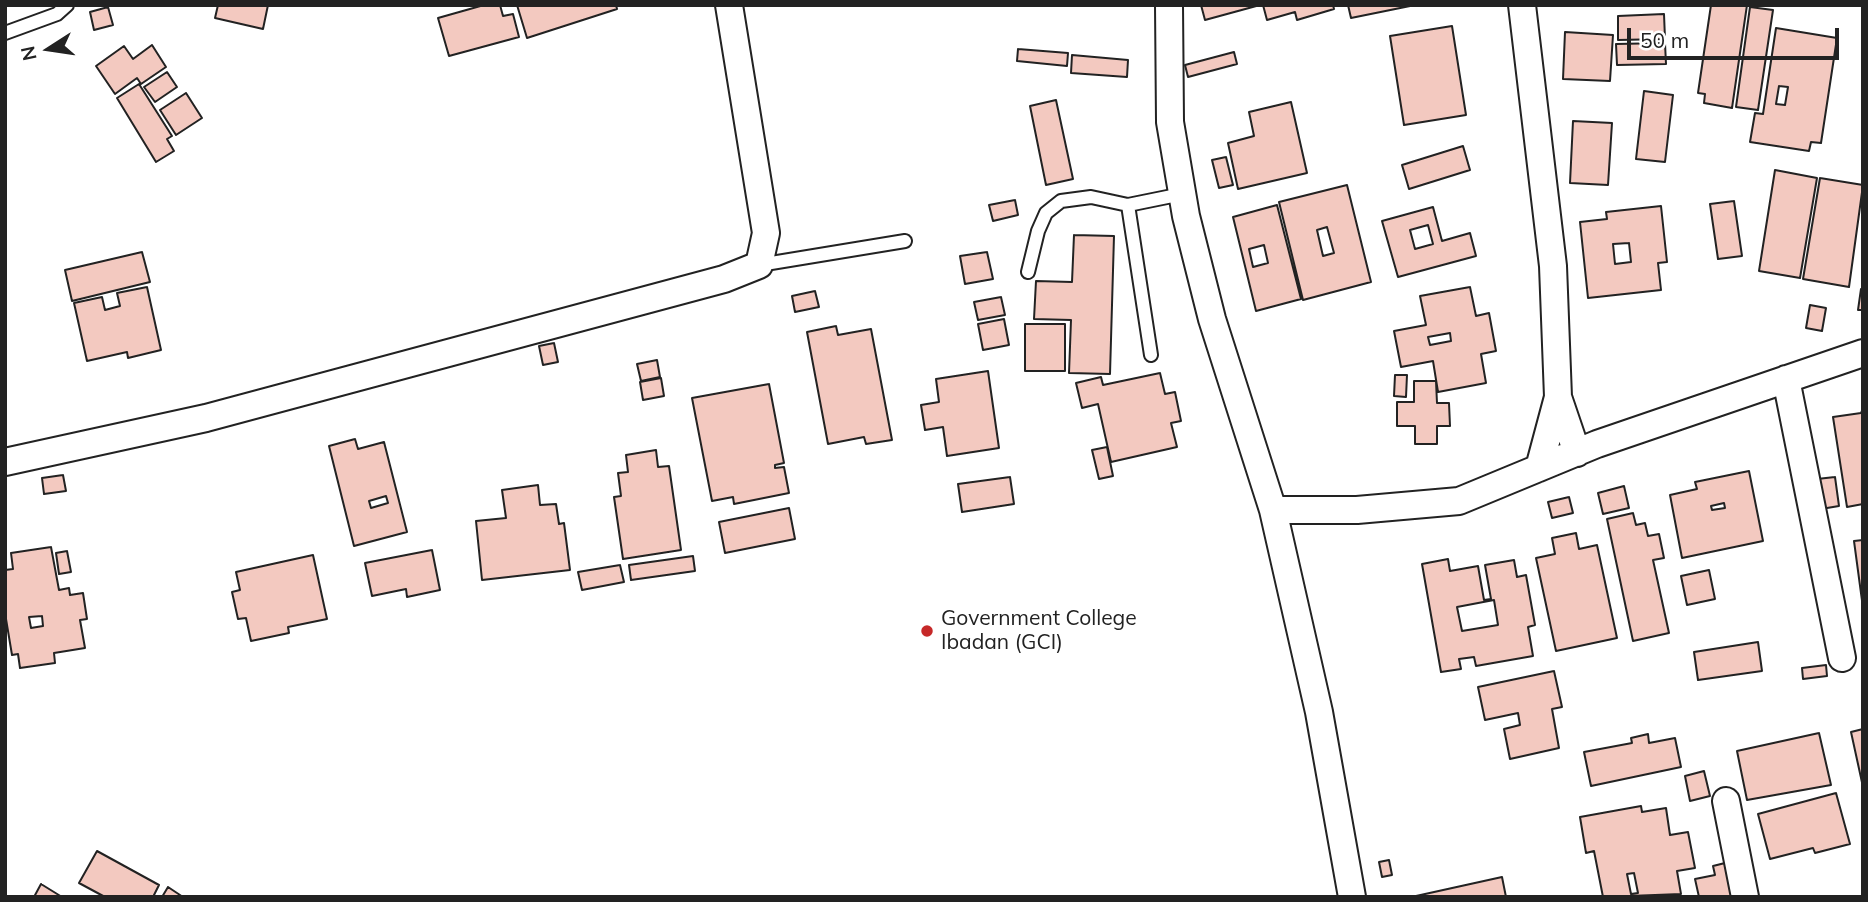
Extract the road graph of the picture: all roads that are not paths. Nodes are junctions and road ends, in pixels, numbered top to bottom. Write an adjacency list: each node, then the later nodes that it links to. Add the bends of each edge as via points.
1 (67, 5): 5 (lane, via 57,14)
2 (729, 5): 9 (street, via 766,233)
3 (1169, 5): 6 (street, via 1170,122)
4 (1522, 5): 14 (street, via 1553,266)
5 (5, 33)
6 (1182, 194): 7 (lane); 18 (street, via 1212,319)
7 (1128, 205): 10 (lane, via 1091,197 1062,201 1046,213); 12 (lane)
8 (905, 241): 9 (lane)
9 (759, 265): 16 (street, via 724,279 206,418)
10 (1028, 272)
11 (1863, 352): 13 (street)
12 (1151, 355)
13 (1786, 380): 15 (street); 19 (street)
14 (1559, 397): 15 (street); 17 (street)
15 (1577, 453): 17 (street)
16 (5, 462)
17 (1539, 468): 18 (street, via 1459,501)
18 (1273, 510): 21 (street, via 1319,712)
19 (1842, 658)
20 (1726, 802): 22 (street)
21 (1352, 897)
22 (1745, 897)

